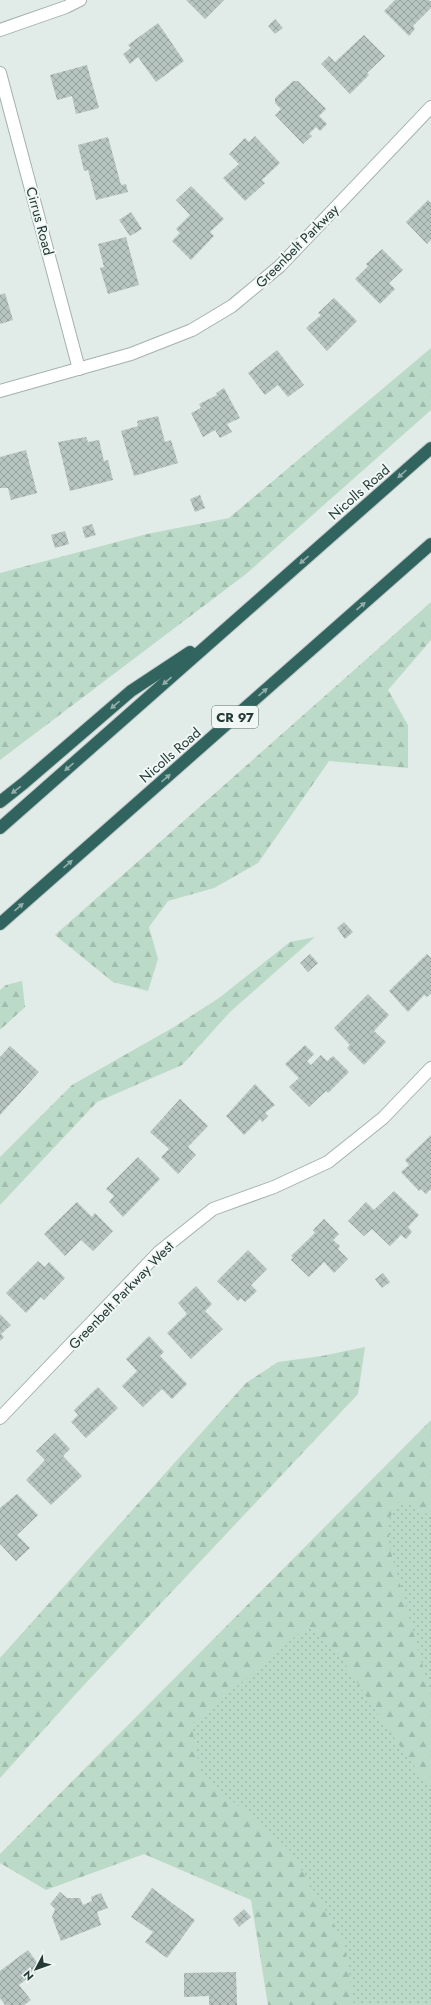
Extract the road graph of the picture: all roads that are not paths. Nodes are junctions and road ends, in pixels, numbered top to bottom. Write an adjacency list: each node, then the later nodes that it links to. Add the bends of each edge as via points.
1 (80, 0): 2 (street)
2 (0, 30)
3 (0, 73): 5 (street, Cirrus Road)
4 (431, 107): 5 (street, Greenbelt Parkway, via 280,266 232,306 192,330 132,354)
5 (79, 369): 6 (street, Greenbelt Parkway)
6 (0, 391)
7 (431, 448): 9 (highway, Nicolls Road, one-way to 9)
8 (431, 544): 12 (highway, Nicolls Road / CR 97, one-way to 8)
9 (227, 627): 10 (highway, one-way to 10, via 131,691); 11 (highway, Nicolls Road, one-way to 11)
10 (0, 802)
11 (0, 828)
12 (0, 924)
13 (431, 1068): 14 (street, Greenbelt Parkway West, via 384,1118 328,1162 274,1187 213,1209 159,1252)
14 (0, 1418)

